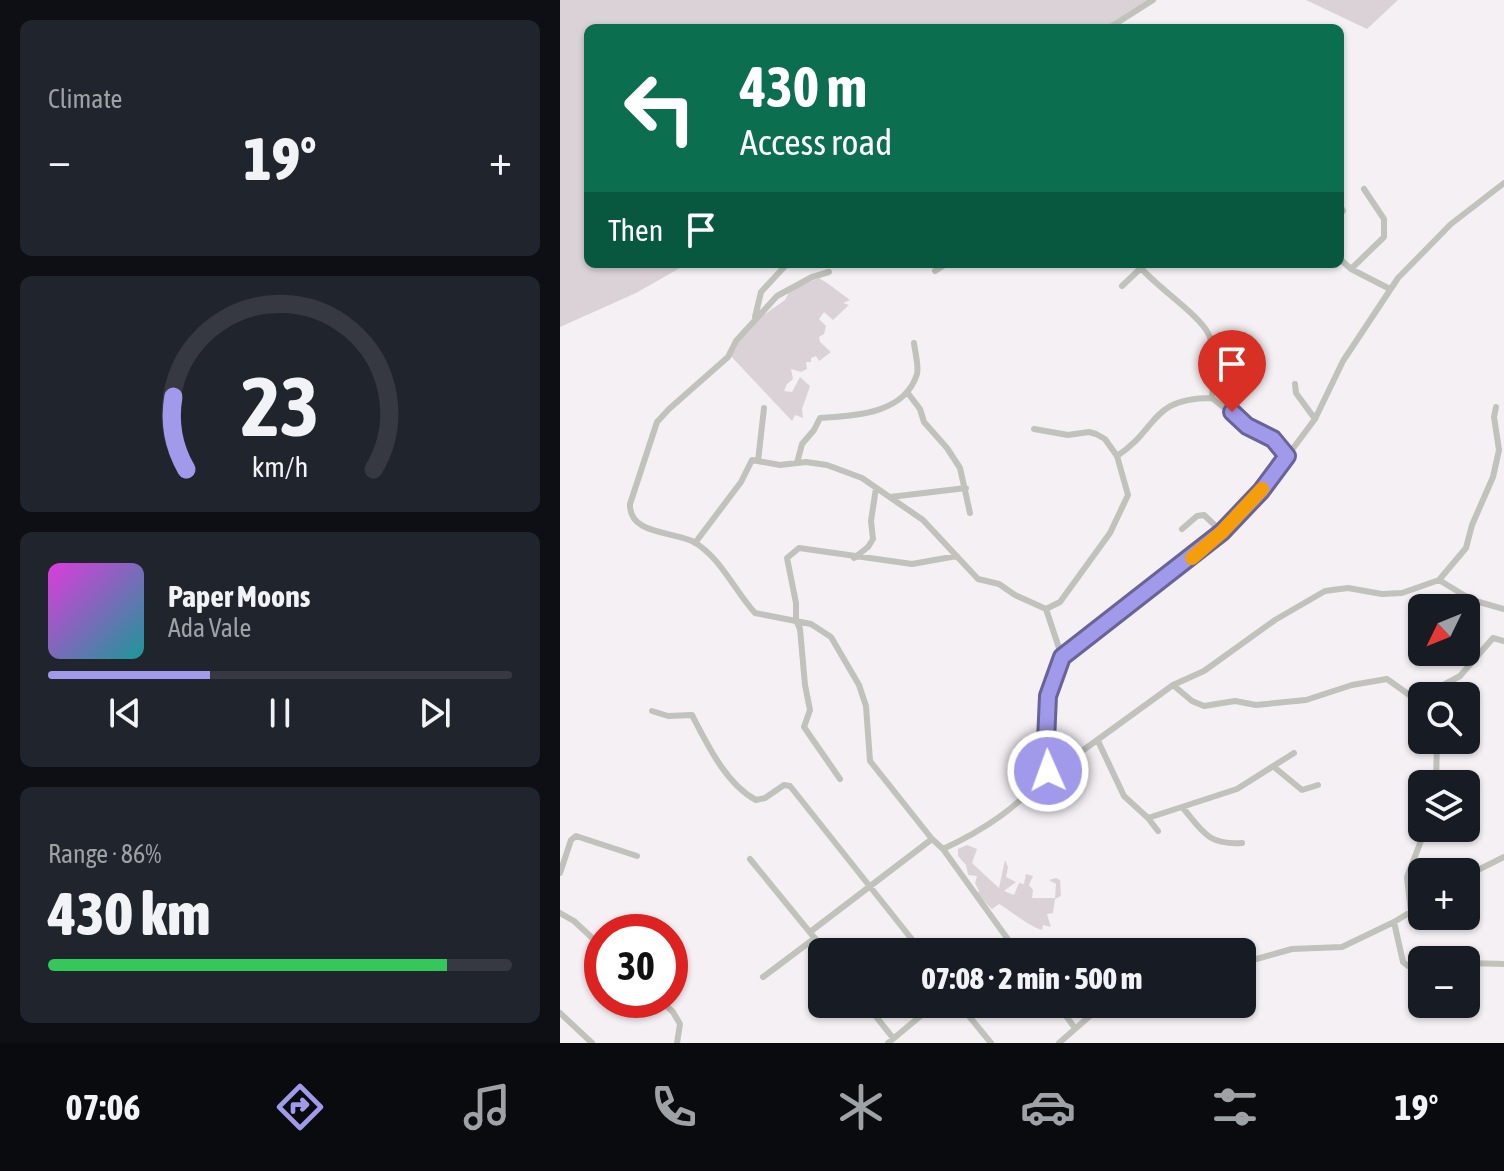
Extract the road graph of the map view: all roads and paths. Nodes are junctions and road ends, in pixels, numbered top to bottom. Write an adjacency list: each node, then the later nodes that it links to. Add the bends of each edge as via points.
1 (1153, 0): 2 (street)
2 (1115, 24)
3 (1504, 183): 14 (street, via 1456,220)
4 (1364, 189): 10 (street, via 1384,219 1384,237)
5 (1344, 263): 10 (street)
6 (783, 268): 15 (street, via 761,292)
7 (940, 268): 11 (street)
8 (1139, 268): 13 (street)
9 (1144, 268): 19 (street, via 1155,285 1209,333)
10 (1351, 269): 14 (street)
11 (935, 271)
12 (829, 272): 15 (street, via 777,296)
13 (1122, 286)
14 (1390, 289): 22 (street, via 1343,361)
15 (754, 321): 34 (street, via 728,357 657,422 630,504 638,524)
16 (914, 343): 18 (street, via 918,372)
17 (1295, 384): 22 (street)
18 (907, 392): 27 (street, via 883,409 820,418 802,444); 29 (street, via 960,468)
19 (1212, 398): 24 (street, via 1169,405); 25 (street, via 1273,439)
20 (1496, 407): 37 (street, via 1499,450 1493,477 1466,548)
21 (764, 408): 26 (street)
22 (1315, 419): 25 (street)
23 (1034, 429): 24 (street, via 1096,434)
24 (1117, 456): 38 (street, via 1128,495 1119,518 1060,602)
25 (1287, 456): 33 (street)
26 (758, 461): 27 (street); 34 (street, via 752,460)
27 (797, 463): 28 (street, via 827,465)
28 (876, 488): 30 (street); 36 (street, via 873,539)
29 (966, 488): 30 (street); 31 (street)
30 (890, 497): 35 (street, via 923,520)
31 (970, 513)
32 (1182, 529): 33 (street, via 1204,515)
33 (1222, 532): 42 (street)
34 (695, 543): 40 (street, via 755,613)
35 (957, 556): 36 (street, via 912,564); 38 (street, via 981,581 999,584)
36 (854, 558): 40 (street, via 799,548 789,554)
37 (1439, 580): 39 (street, via 1472,600); 44 (street, via 1402,593 1325,591 1217,664)
38 (1046, 609): 42 (street)
39 (1504, 609)
40 (796, 620): 51 (street, via 810,710 804,727); 56 (street, via 822,630 840,650 866,706 870,761)
41 (1504, 641): 43 (street, via 1493,638)
42 (1062, 657): 50 (street, via 1048,696)
43 (1450, 682)
44 (1173, 685): 45 (street, via 1204,706 1287,703 1387,679); 47 (street)
45 (1408, 691)
46 (652, 711): 64 (street, via 692,715 719,762 756,800 790,786)
47 (1098, 741): 50 (street); 54 (street, via 1124,796)
48 (1294, 753): 49 (street)
49 (1274, 767): 52 (street, via 1302,790); 53 (street, via 1237,789)
50 (1048, 771): 58 (street, via 1024,799 980,832)
51 (840, 779)
52 (1318, 785)
53 (1183, 808): 54 (street); 57 (street, via 1209,838)
54 (1148, 818): 55 (street)
55 (1158, 831)
56 (932, 839): 58 (street); 64 (street)
57 (1242, 843)
58 (943, 849): 72 (street)
59 (637, 856): 63 (street, via 576,836)
60 (1504, 857): 62 (street)
61 (750, 859): 69 (street)
62 (1480, 869)
63 (560, 873)
64 (871, 884): 69 (street); 71 (street)
65 (560, 913): 68 (street)
66 (1408, 914): 67 (street)
67 (1394, 922): 73 (street, via 1338,948 1292,949); 76 (street)
68 (584, 930)
69 (812, 935): 70 (street); 77 (street)
70 (814, 938)
71 (912, 938)
72 (1007, 938)
73 (1256, 959)
74 (1480, 963): 75 (street)
75 (1504, 964)
76 (1408, 966)
77 (763, 977)
78 (560, 1013): 86 (street)
79 (677, 1018): 89 (street)
80 (875, 1018): 87 (street)
81 (918, 1018): 87 (street)
82 (970, 1018): 90 (street)
83 (1068, 1018): 85 (street)
84 (1088, 1018): 85 (street)
85 (1075, 1028): 91 (street)
86 (582, 1040): 88 (street)
87 (890, 1041)
88 (592, 1043)
89 (677, 1043)
90 (991, 1043)
91 (1060, 1043)

